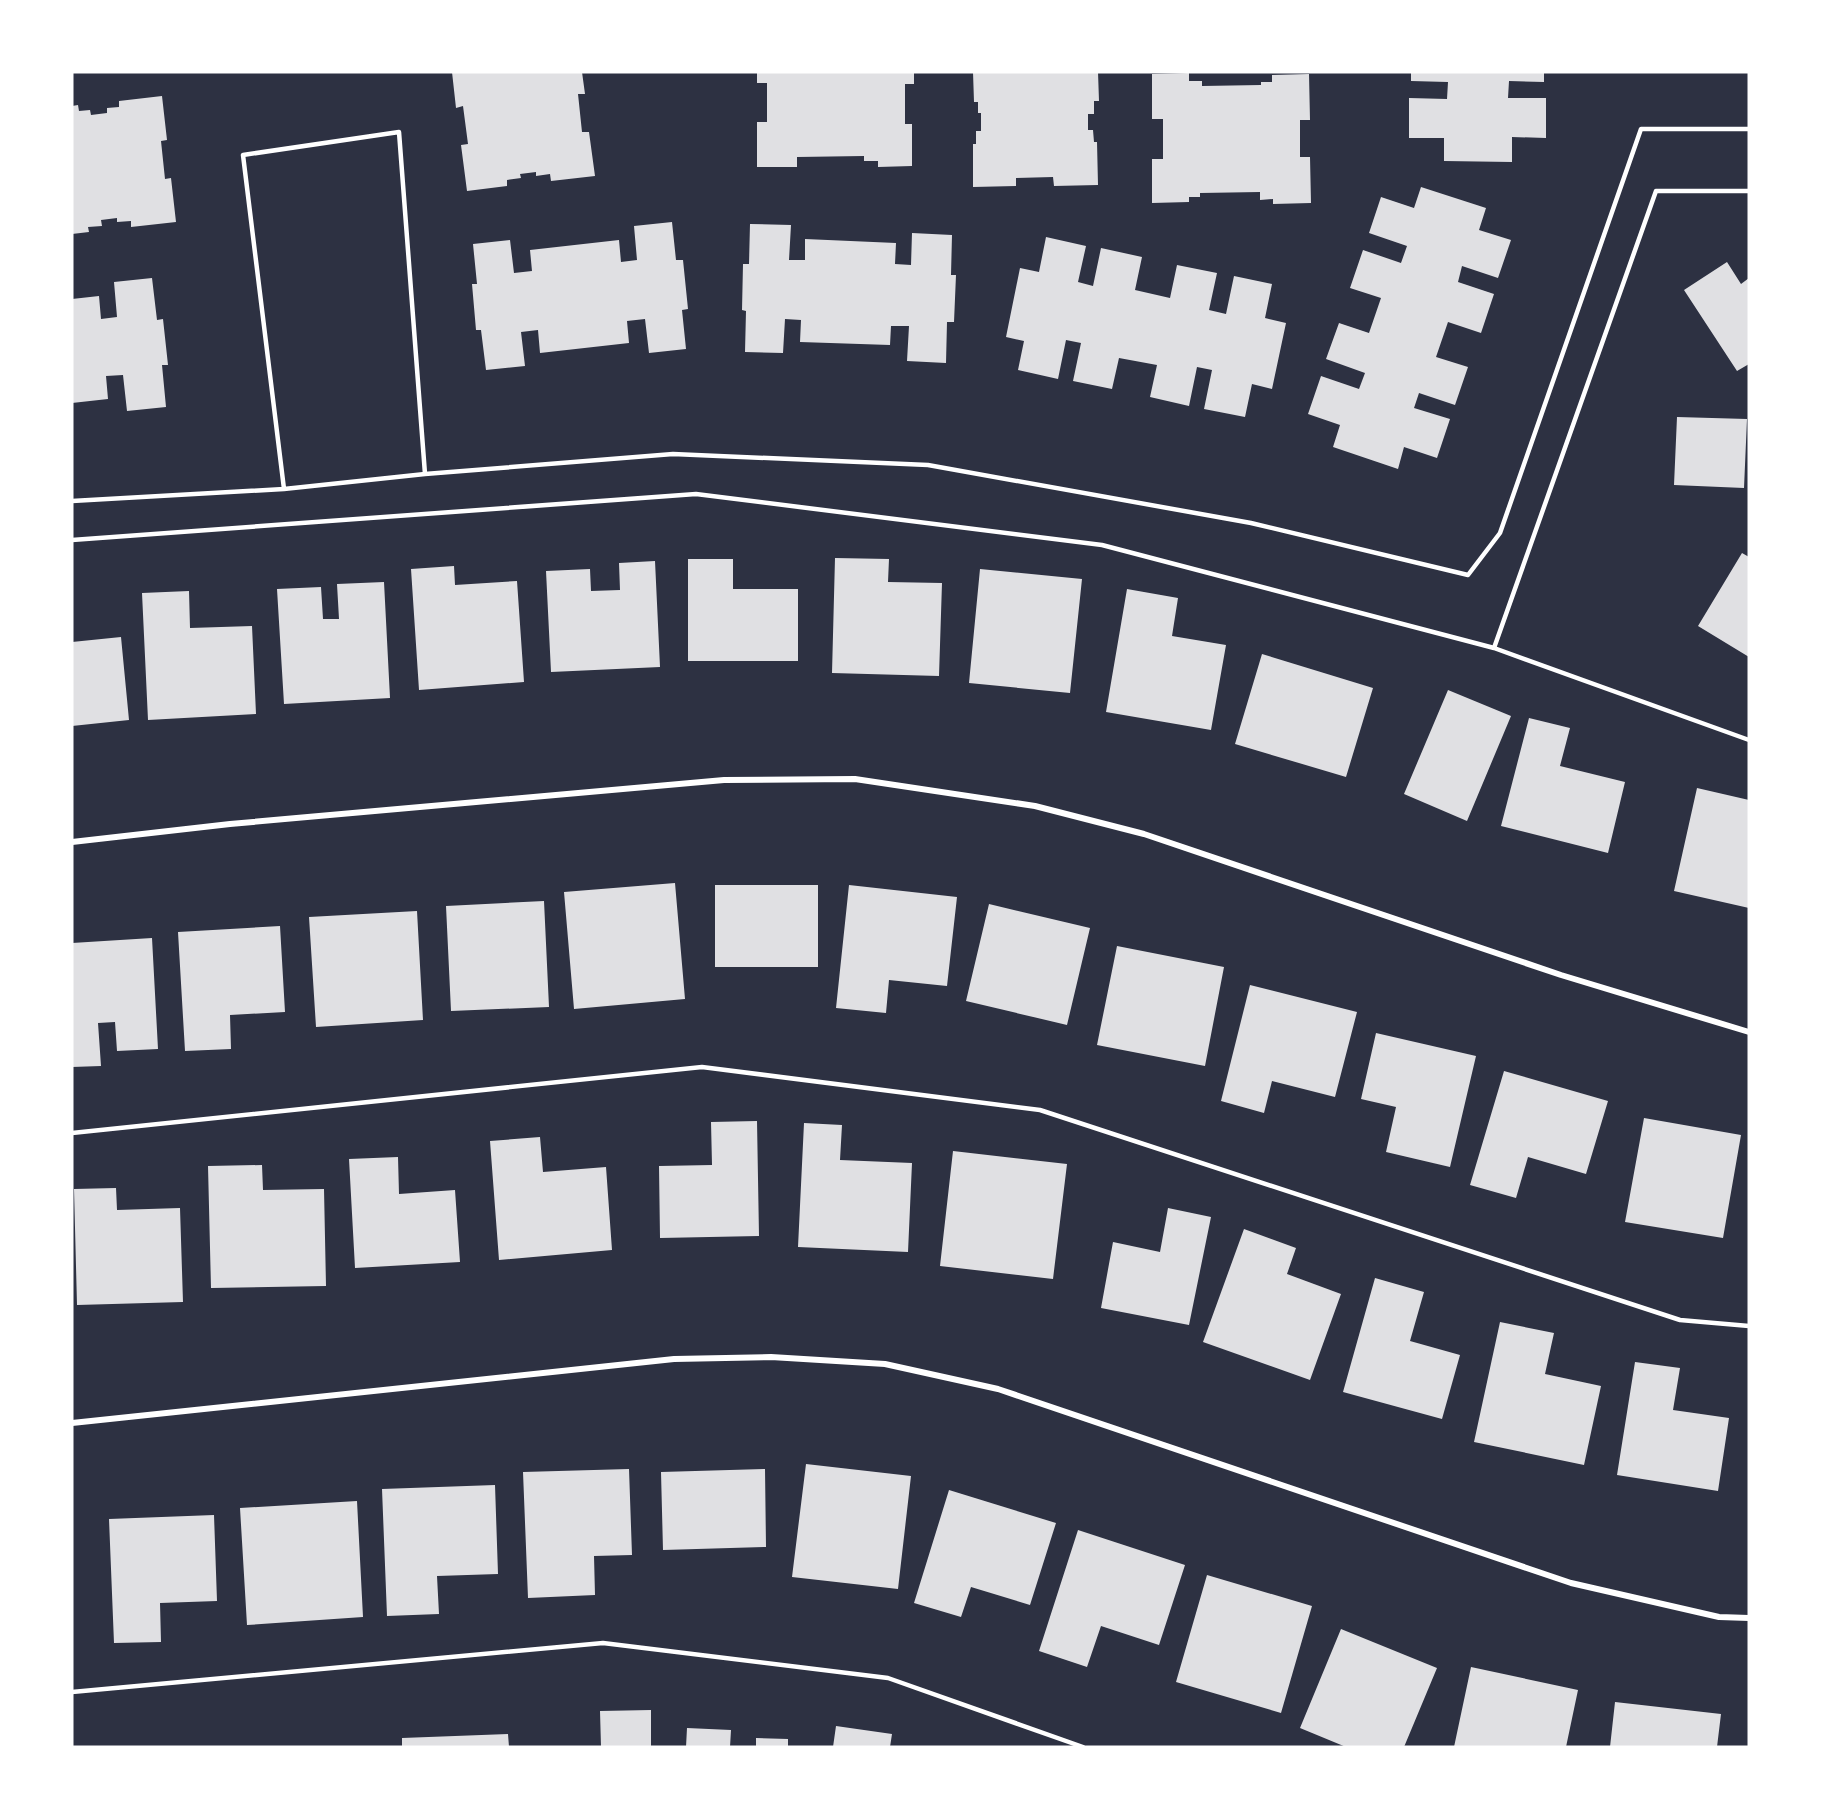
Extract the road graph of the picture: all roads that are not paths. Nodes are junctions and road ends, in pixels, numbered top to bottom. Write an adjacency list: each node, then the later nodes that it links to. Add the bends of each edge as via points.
1 (1749, 129): 3 (lane, via 1641,129 1500,533 1468,574 1251,523 928,465 673,454)
2 (1749, 191): 7 (lane, via 1656,191)
3 (425, 474): 4 (lane); 4 (lane, via 399,132 243,155)
4 (284, 489): 5 (lane)
5 (72, 501)
6 (72, 540): 7 (lane, via 696,494 1102,545)
7 (1494, 648): 8 (lane)
8 (1749, 740)
9 (72, 842): 10 (street, via 724,780 855,779 1035,806 1144,834 1562,975)
10 (1749, 1032)
11 (72, 1133): 12 (lane, via 702,1067 1040,1110 1680,1320)
12 (1749, 1326)
13 (72, 1423): 14 (street, via 674,1359 771,1357 885,1364 998,1389 1571,1583 1719,1617)
14 (1749, 1618)
15 (72, 1692): 16 (lane, via 603,1643 888,1678)
16 (1083, 1747)

